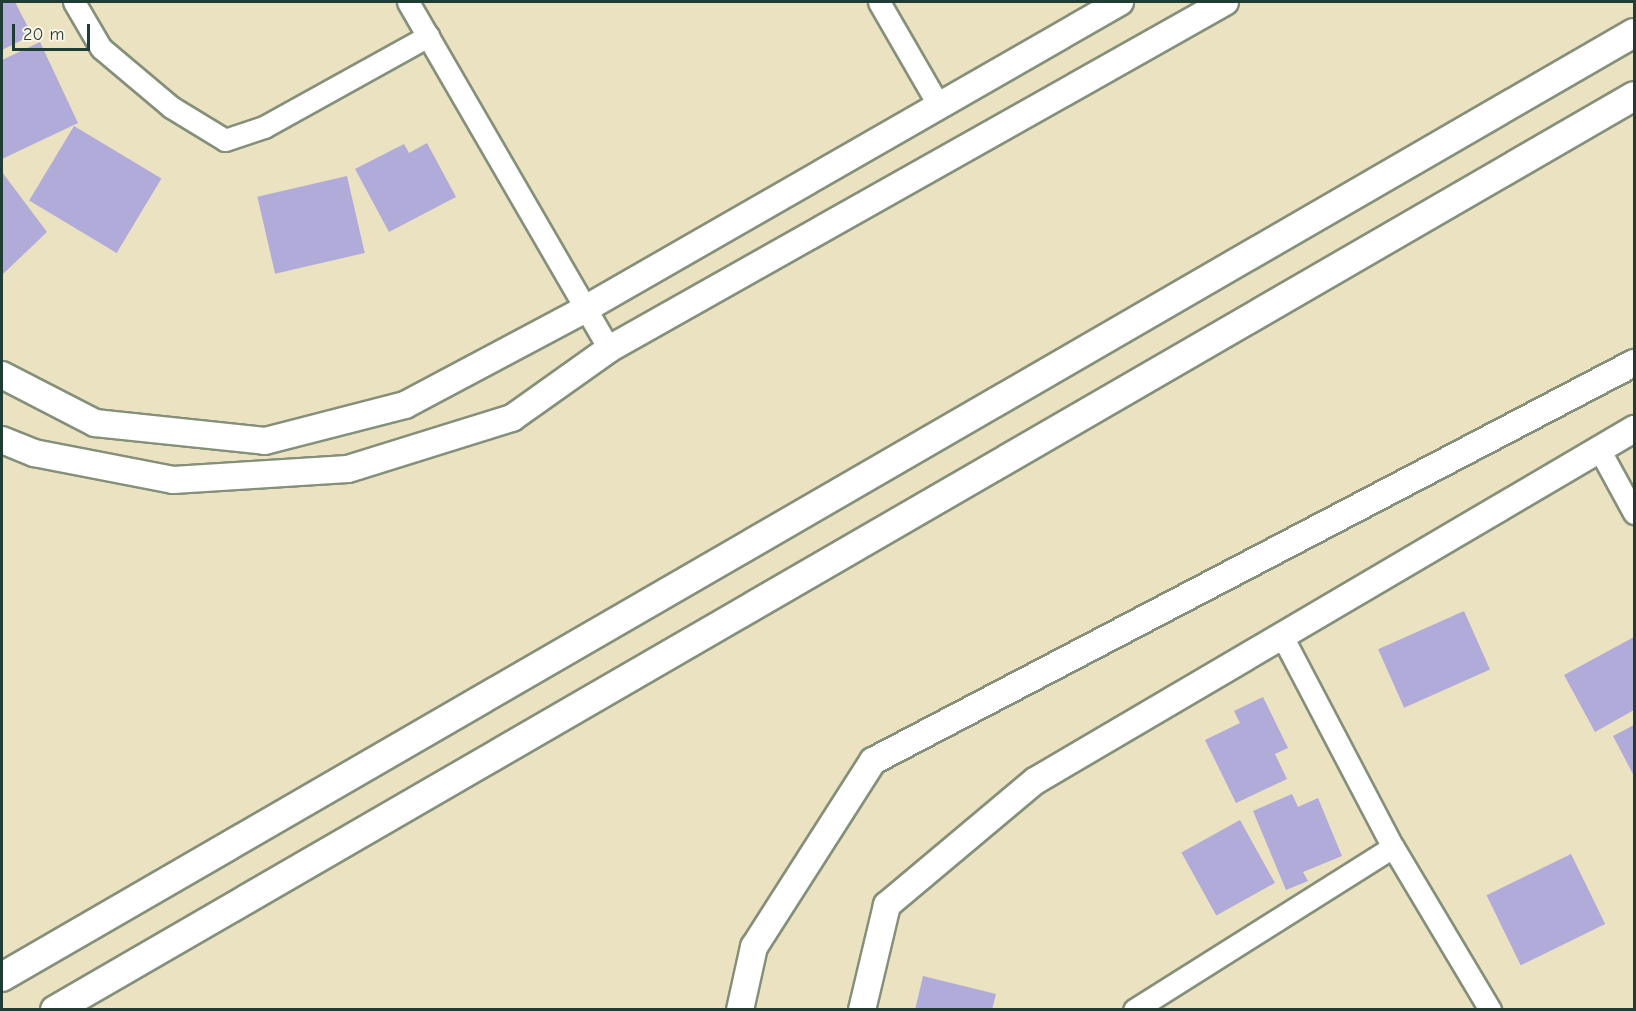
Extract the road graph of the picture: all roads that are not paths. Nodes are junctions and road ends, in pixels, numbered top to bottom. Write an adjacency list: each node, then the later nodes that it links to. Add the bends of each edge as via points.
1 (74, 2): 7 (street, via 101,48 171,107 225,140 264,127)
2 (408, 2): 7 (street)
3 (879, 2): 9 (street)
4 (1120, 2): 9 (street)
5 (1225, 2): 11 (street)
6 (1635, 33): 20 (main road)
7 (428, 36): 10 (street)
8 (1635, 96): 21 (main road)
9 (939, 106): 10 (street)
10 (586, 308): 11 (street); 13 (street, via 405,405 265,441 94,423)
11 (609, 349): 15 (street, via 512,418 348,469 173,480 34,453)
12 (1635, 363): 22 (street, via 873,761 754,948)
13 (2, 375)
14 (1635, 429): 16 (street)
15 (2, 440)
16 (1599, 449): 17 (street); 18 (street)
17 (1635, 513)
18 (1282, 636): 19 (street); 23 (street, via 1035,781 887,905)
19 (1393, 848): 24 (street); 25 (street)
20 (2, 977)
21 (56, 1010)
22 (740, 1010)
23 (862, 1010)
24 (1134, 1010)
25 (1490, 1010)

